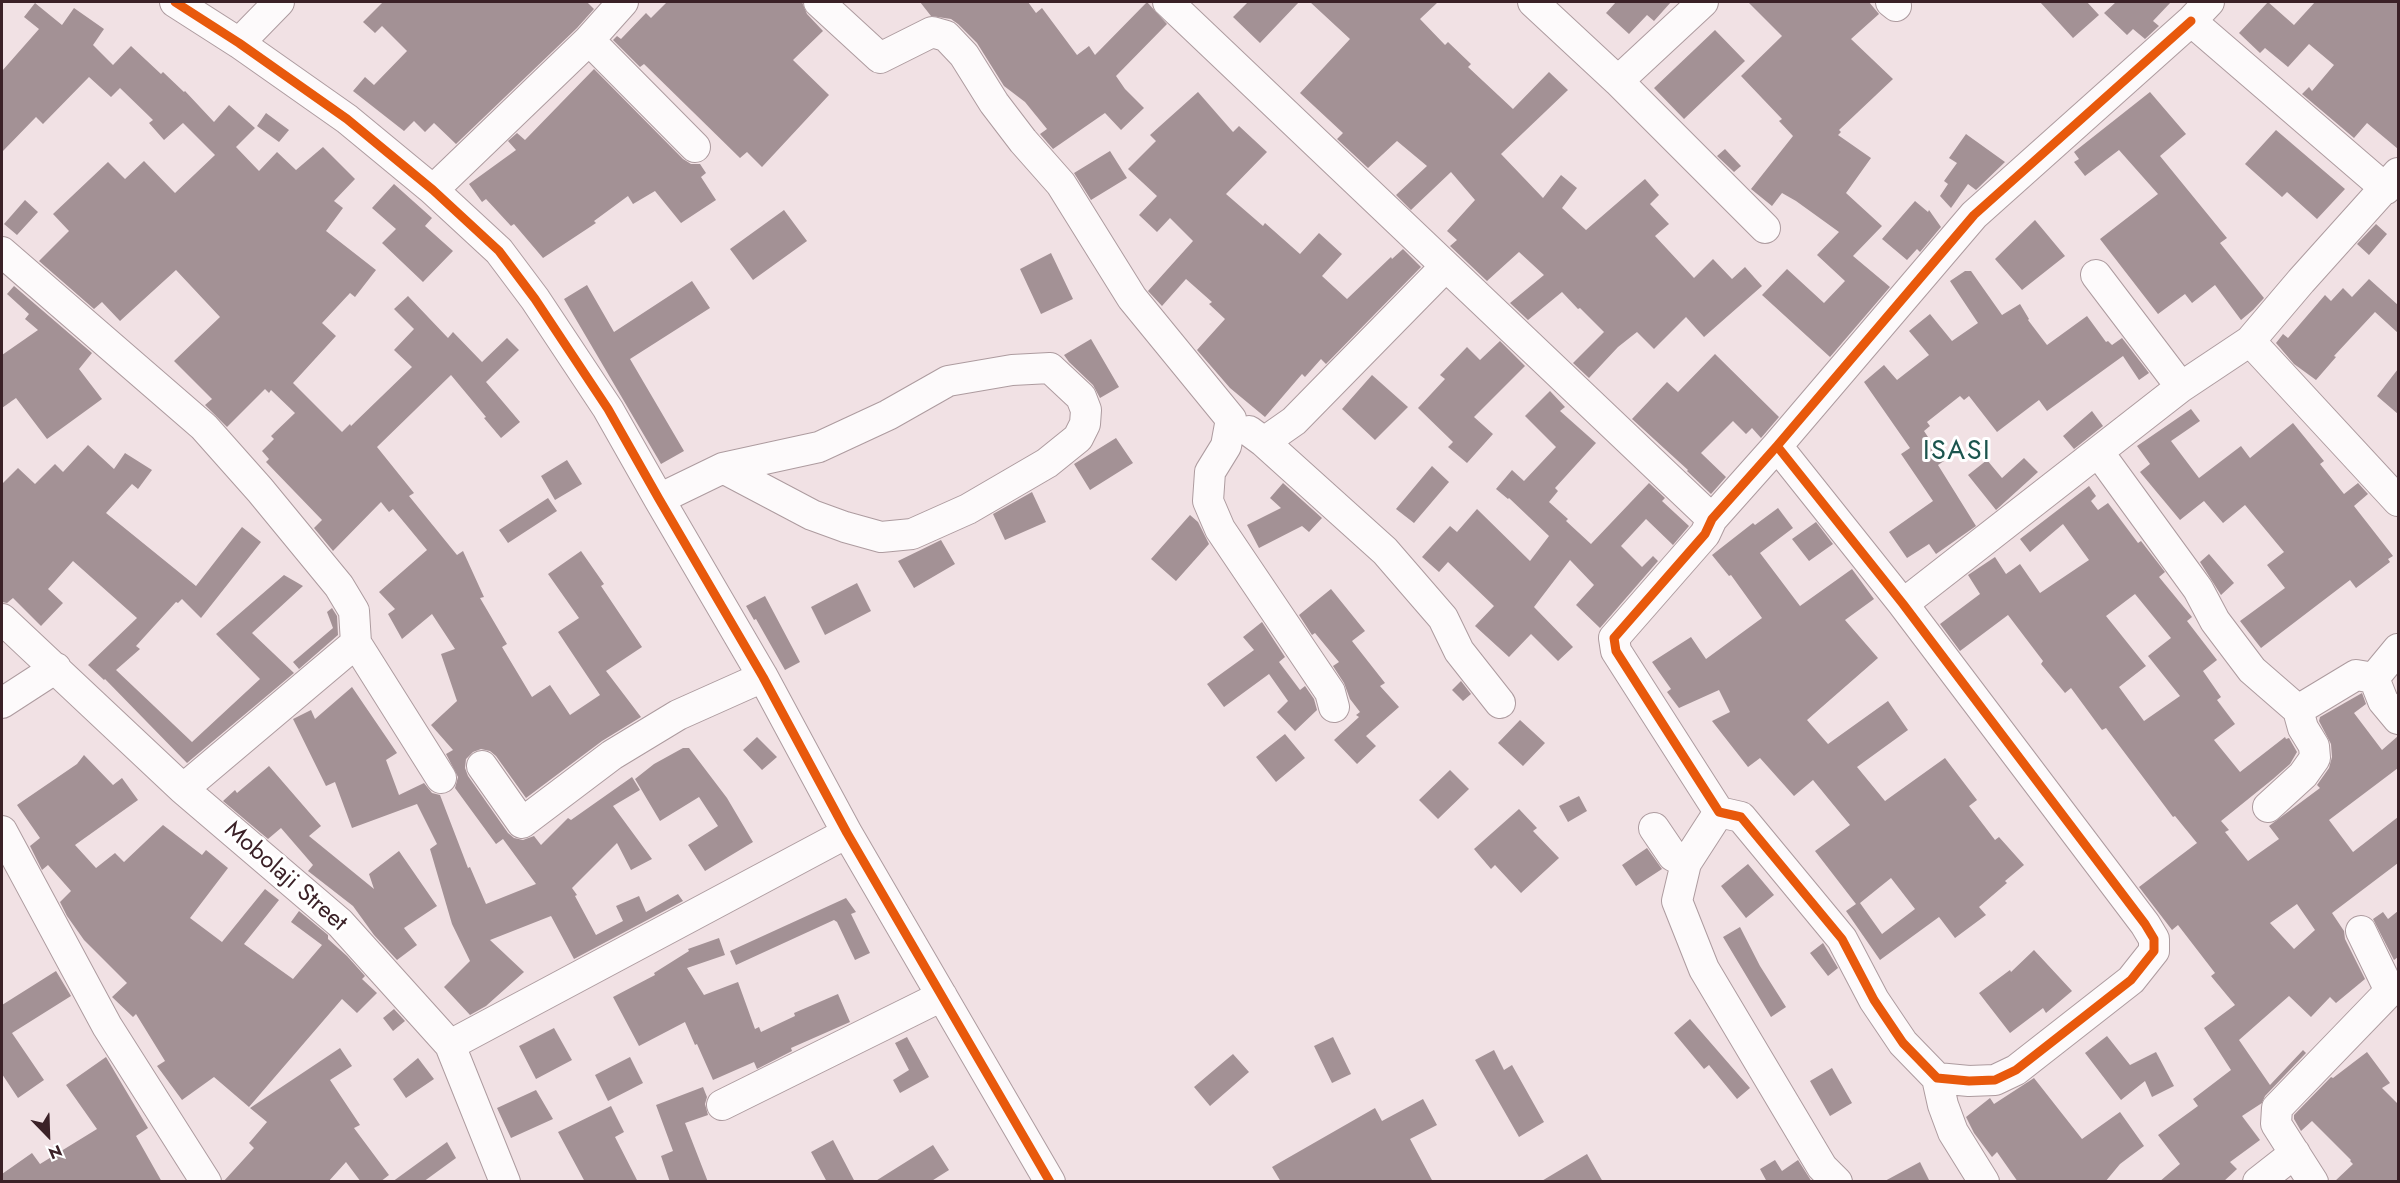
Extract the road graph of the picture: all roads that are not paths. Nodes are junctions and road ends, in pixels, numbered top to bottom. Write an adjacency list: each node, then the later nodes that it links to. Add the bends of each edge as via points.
1 (175, 2): 10 (street)
2 (279, 2): 10 (street)
3 (623, 2): 9 (street)
4 (819, 2): 21 (street, via 880,58 932,32 946,36 964,55 1023,141 1061,184 1132,298)
5 (1168, 2): 17 (street)
6 (1533, 2): 11 (street)
7 (1703, 2): 11 (street)
8 (2200, 11): 13 (street); 23 (street, via 1974,215)
9 (589, 40): 12 (street); 14 (street)
10 (239, 43): 14 (street, via 347,119)
11 (1618, 81): 15 (street)
12 (695, 147)
13 (2392, 181): 19 (street)
14 (433, 190): 26 (street, via 500,251 535,298 608,409)
15 (1765, 228)
16 (2, 252): 31 (street, via 204,427 339,586 354,611)
17 (1445, 267): 22 (street, via 1294,421); 28 (street)
18 (2096, 274): 20 (street)
19 (2250, 341): 20 (street); 27 (street)
20 (2181, 387): 24 (street)
21 (1231, 419): 22 (street); 38 (street, via 1226,447 1210,472 1208,501 1220,529 1330,692)
22 (1264, 442): 37 (street, via 1385,551 1443,618 1459,651)
23 (1777, 446): 28 (street); 29 (street)
24 (2099, 453): 29 (street); 39 (street, via 2252,670)
25 (723, 468): 25 (street, via 819,447 948,381 1012,370 1050,368 1082,397 1086,410 1078,438 1047,463 968,509 912,534 881,537 845,527 812,515); 26 (street)
26 (659, 500): 34 (street)
27 (2398, 501)
28 (1712, 519): 45 (street, via 1705,534 1614,638 1616,651)
29 (1903, 604): 53 (street, via 2154,939 2154,951 2131,980 2016,1070 1995,1080)
30 (2, 619): 33 (street, Mobolaji Street)
31 (356, 643): 42 (street); 43 (street)
32 (2398, 649): 35 (street)
33 (56, 668): 36 (street); 43 (street, Mobolaji Street)
34 (763, 677): 41 (street, via 678,715 612,755 522,823); 48 (street)
35 (2374, 678): 39 (street, via 2356,675); 40 (street, via 2383,701)
36 (2, 703)
37 (1500, 703)
38 (1334, 708)
39 (2298, 711): 44 (street, via 2314,747 2314,758 2303,775)
40 (2398, 719)
41 (482, 766)
42 (441, 778)
43 (183, 789): 52 (street, Mobolaji Street, via 340,923)
44 (2268, 807)
45 (1719, 812): 49 (street); 53 (street, via 1741,817 1835,930 1874,1000 1904,1043)
46 (1654, 828): 49 (street, via 1673,856)
47 (2, 831): 56 (street, via 107,1026)
48 (847, 833): 51 (street); 52 (street)
49 (1686, 863): 59 (street, via 1677,902 1704,969 1822,1167)
50 (2361, 931): 55 (street, via 2390,991 2277,1108 2276,1124)
51 (942, 996): 54 (street); 58 (street)
52 (450, 1045): 57 (street, Mobolaji Street)
53 (1937, 1078): 60 (street, via 1953,1132)
54 (722, 1105)
55 (2295, 1153): 61 (street); 62 (street)
56 (206, 1182)
57 (505, 1182)
58 (1050, 1182)
59 (1837, 1182)
60 (1984, 1182)
61 (2258, 1182)
62 (2313, 1182)

